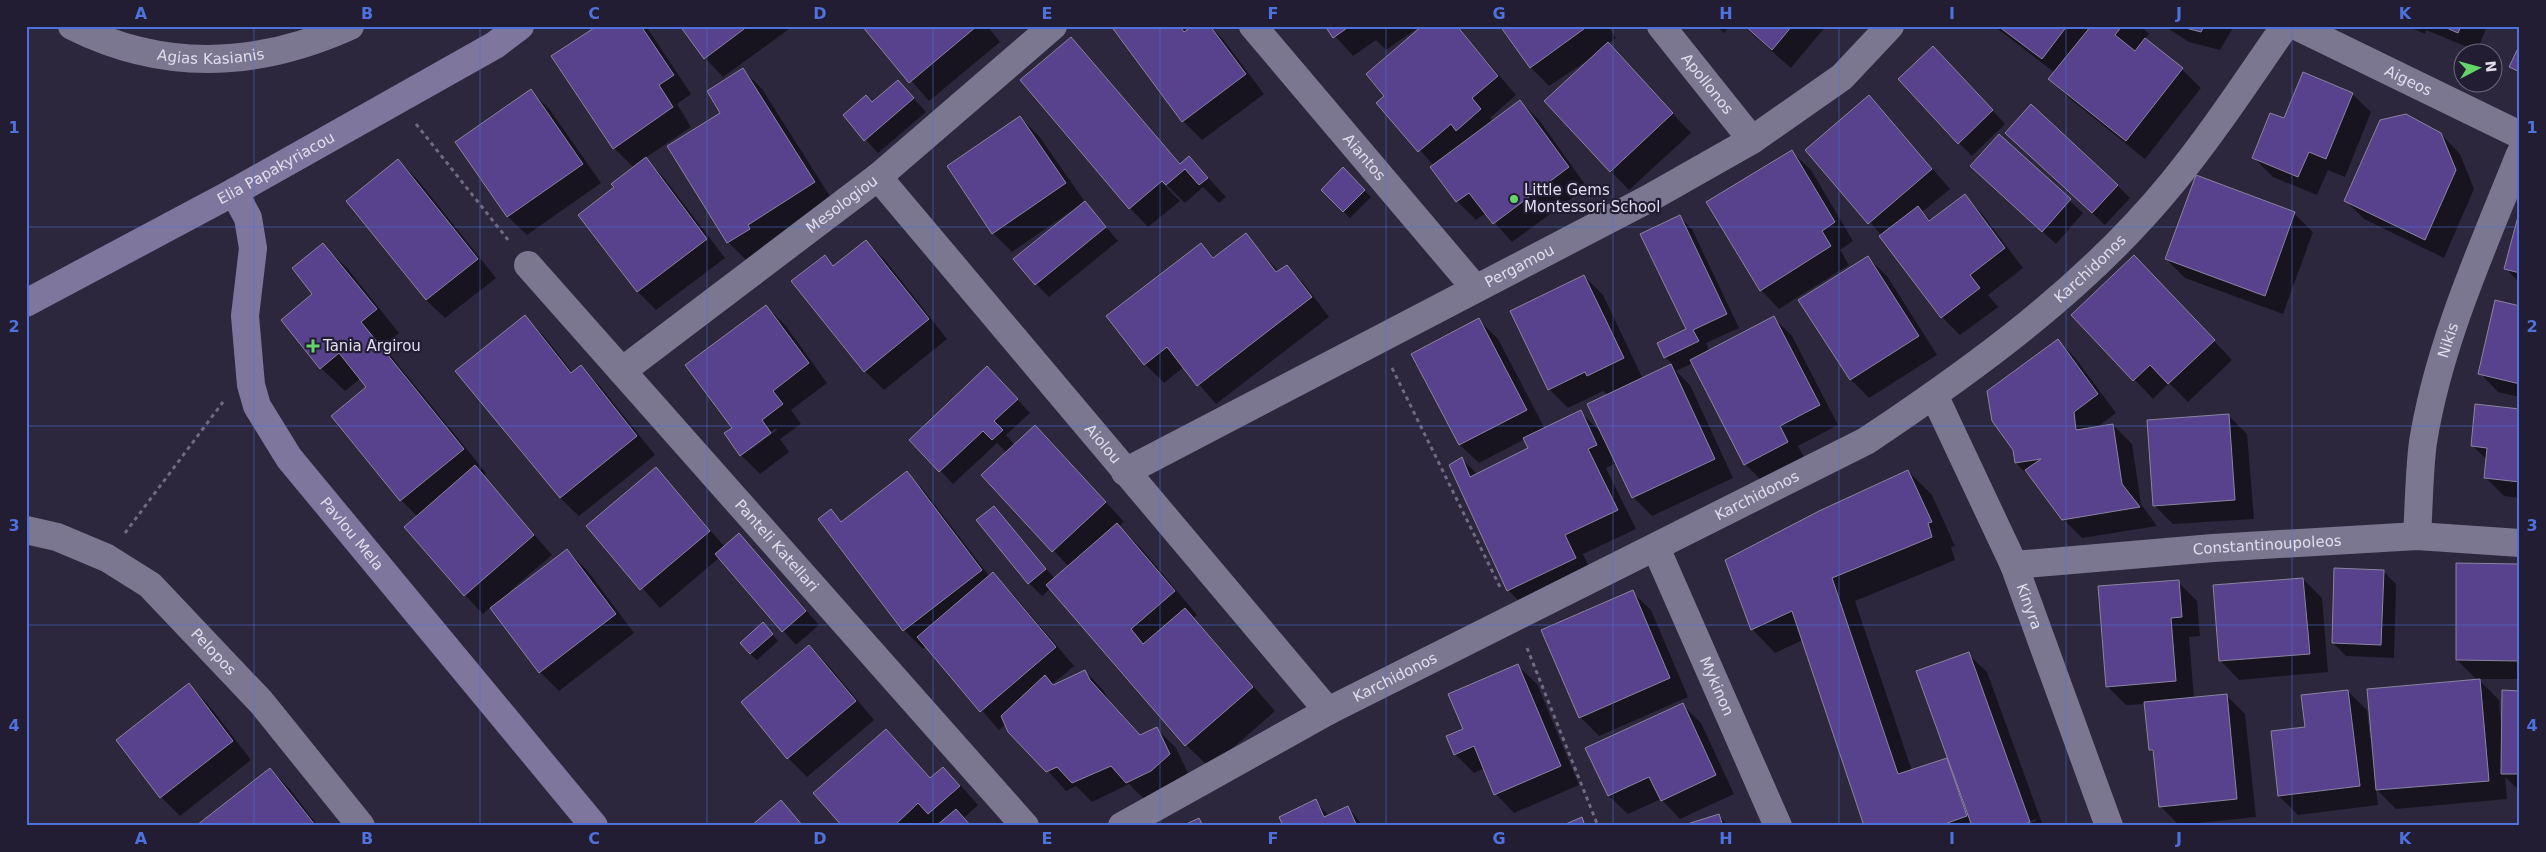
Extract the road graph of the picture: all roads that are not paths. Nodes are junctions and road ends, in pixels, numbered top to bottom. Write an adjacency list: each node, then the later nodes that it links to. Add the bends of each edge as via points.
1 (72, 26): 2 (street, Agias Kasianis, via 112,45 188,59 254,56 290,49)
2 (350, 26)
3 (520, 26): 14 (street, Elia Papakyriacou, via 494,45)
4 (1053, 26): 13 (street, Mesologiou)
5 (1253, 26): 16 (street, Aiantos)
6 (1661, 26): 11 (street, Apollonos)
7 (1890, 26): 11 (street, Pergamou, via 1842,77)
8 (2285, 26): 19 (street, Karchidonos, via 2172,184 2110,251 2025,327)
9 (2296, 26): 10 (street, Aigeos)
10 (2520, 135)
11 (1752, 140): 16 (street, Pergamou, via 1648,200)
12 (2520, 154): 22 (street, Nikis, via 2467,287 2441,363 2423,442)
13 (878, 177): 18 (street, Mesologiou); 20 (street, Aiolou)
14 (234, 192): 17 (street, Elia Papakyriacou); 28 (street, Pavlou Mela, via 248,218 253,248 245,316 248,368 257,406 289,458)
15 (528, 265): 18 (street, Panteli Katellari)
16 (1475, 288): 20 (street, Pergamou)
17 (26, 303)
18 (622, 371): 29 (street, Panteli Katellari)
19 (1934, 395): 24 (street, Karchidonos, via 1866,441); 25 (street, Kinyra)
20 (1125, 472): 26 (street, Aiolou)
21 (26, 530): 27 (street, Pelopos, via 57,537 107,558 150,585 261,702)
22 (2418, 536): 23 (street, Constantinoupoleos); 25 (street, Constantinoupoleos, via 2213,548)
23 (2520, 543)
24 (1656, 548): 26 (street, Karchidonos); 31 (street, Mykinon)
25 (2014, 565): 32 (street, Kinyra)
26 (1328, 711): 30 (street, Karchidonos)
27 (361, 826)
28 (594, 826)
29 (1025, 826)
30 (1122, 826)
31 (1778, 826)
32 (2109, 826)

